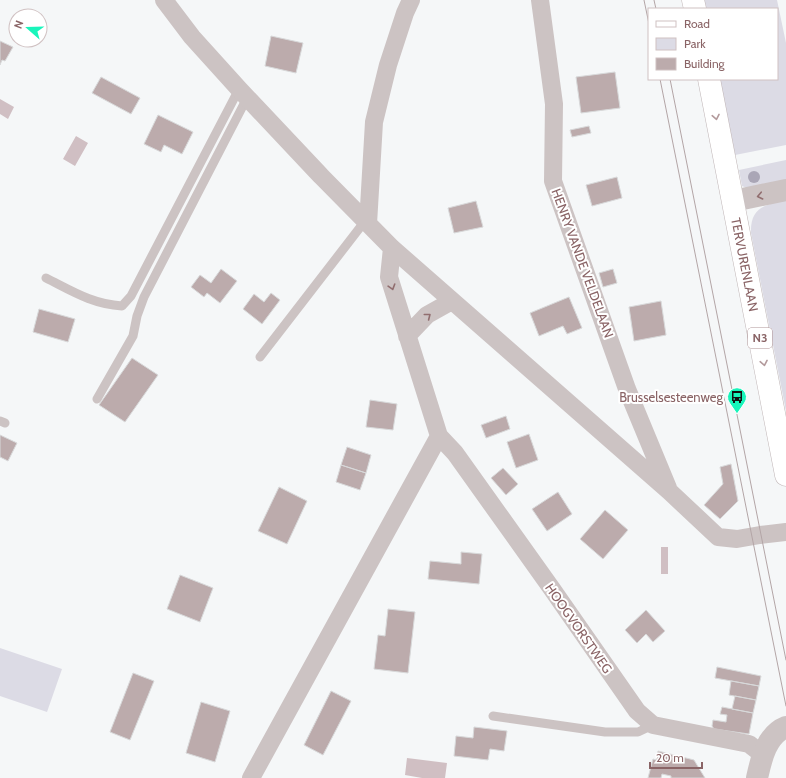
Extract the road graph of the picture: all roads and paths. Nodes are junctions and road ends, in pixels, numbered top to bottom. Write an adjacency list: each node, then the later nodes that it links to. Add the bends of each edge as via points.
1 (164, 0): 5 (street, via 192,37)
2 (411, 0): 8 (street, via 388,65 374,122)
3 (540, 0): 17 (street, HENRY VANDE VELDELAAN, via 554,104 554,181 627,389)
4 (709, 80): 7 (main road, TERVURENLAAN / N3, one-way to 7)
5 (243, 94): 8 (street); 10 (lane, via 131,296 122,306 92,301); 14 (lane, via 144,298 133,336)
6 (786, 190): 7 (street, one-way to 7)
7 (733, 201): 16 (main road, TERVURENLAAN / N3, one-way to 16)
8 (367, 222): 9 (street); 13 (lane)
9 (392, 248): 11 (street); 12 (street, HOOGVORSTWEG, one-way to 12, via 389,277)
10 (46, 278)
11 (452, 301): 12 (street, one-way to 11, via 427,315); 17 (street)
12 (407, 336): 15 (street, HOOGVORSTWEG)
13 (260, 357)
14 (97, 399)
15 (439, 436): 20 (street, HOOGVORSTWEG, via 455,453 637,711); 23 (street)
16 (786, 475)
17 (669, 491): 18 (street, via 718,537 737,539)
18 (786, 532)
19 (493, 716): 20 (lane, via 605,732 638,732)
20 (653, 725): 22 (street, HOOGVORSTWEG, via 749,744)
21 (786, 727): 22 (street, via 776,734)
22 (762, 754): 24 (street)
23 (251, 778)
24 (757, 778)

